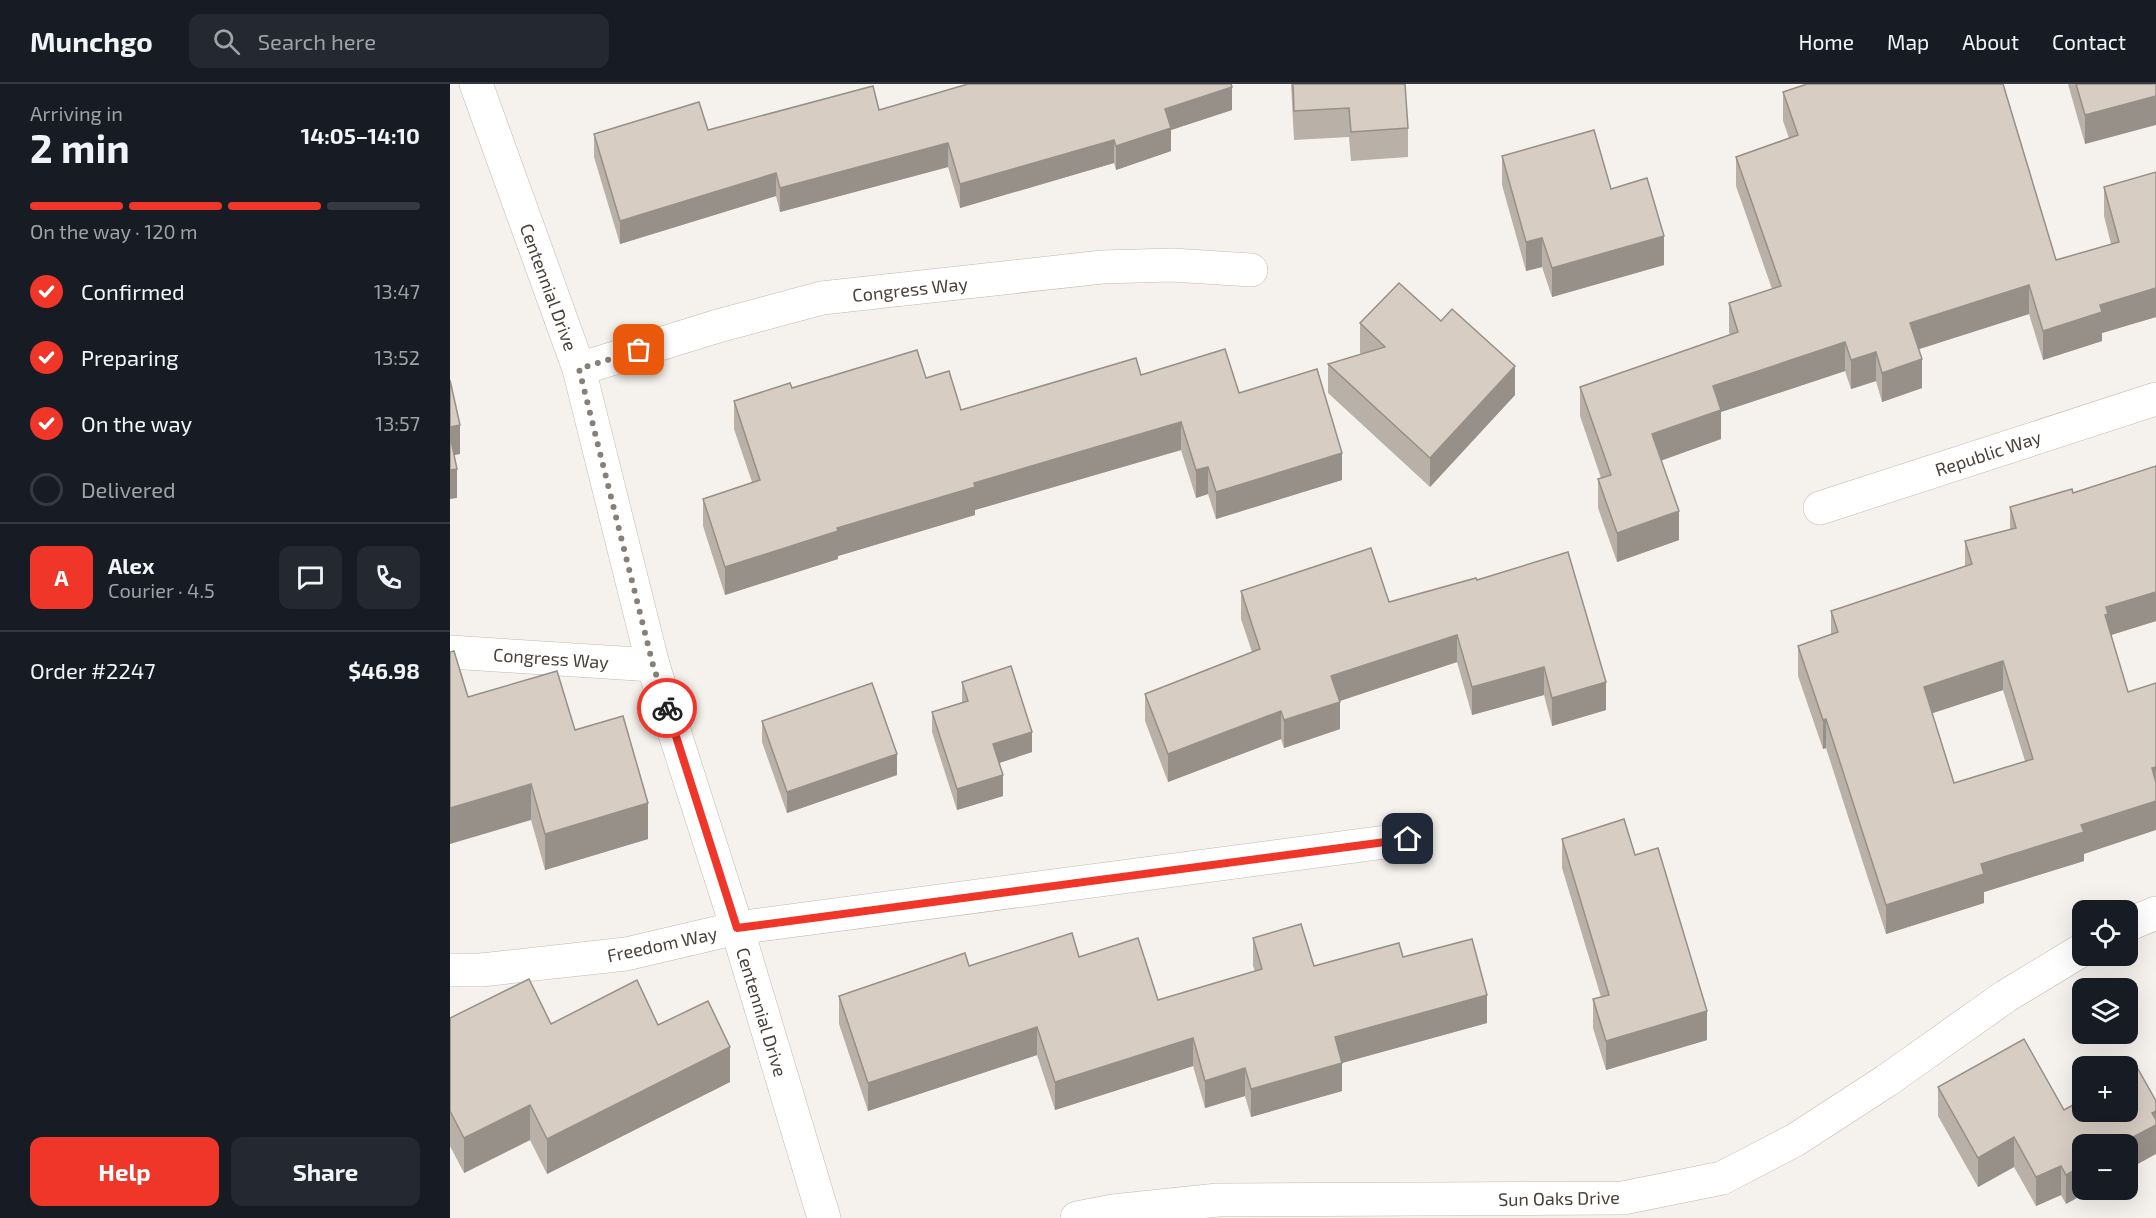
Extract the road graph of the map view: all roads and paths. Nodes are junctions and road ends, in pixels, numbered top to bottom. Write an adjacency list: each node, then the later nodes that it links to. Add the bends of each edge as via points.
1 (476, 84): 3 (street, Centennial Drive)
2 (1251, 270): 3 (street, Congress Way, via 1102,267 822,298)
3 (579, 369): 7 (street, Centennial Drive)
4 (2156, 399): 5 (street, Republic Way)
5 (1820, 508)
6 (450, 652): 7 (street, Congress Way)
7 (653, 665): 11 (street, Centennial Drive)
8 (1408, 839): 11 (street, Freedom Way)
9 (2156, 913): 10 (street)
10 (2138, 920)
11 (737, 928): 13 (street, Freedom Way, via 626,954); 14 (street, Centennial Drive)
12 (2072, 956): 15 (street, Sun Oaks Drive, via 2006,996 1795,1140 1722,1178 1623,1198 1218,1200)
13 (450, 970)
14 (824, 1218)
15 (1077, 1218)

